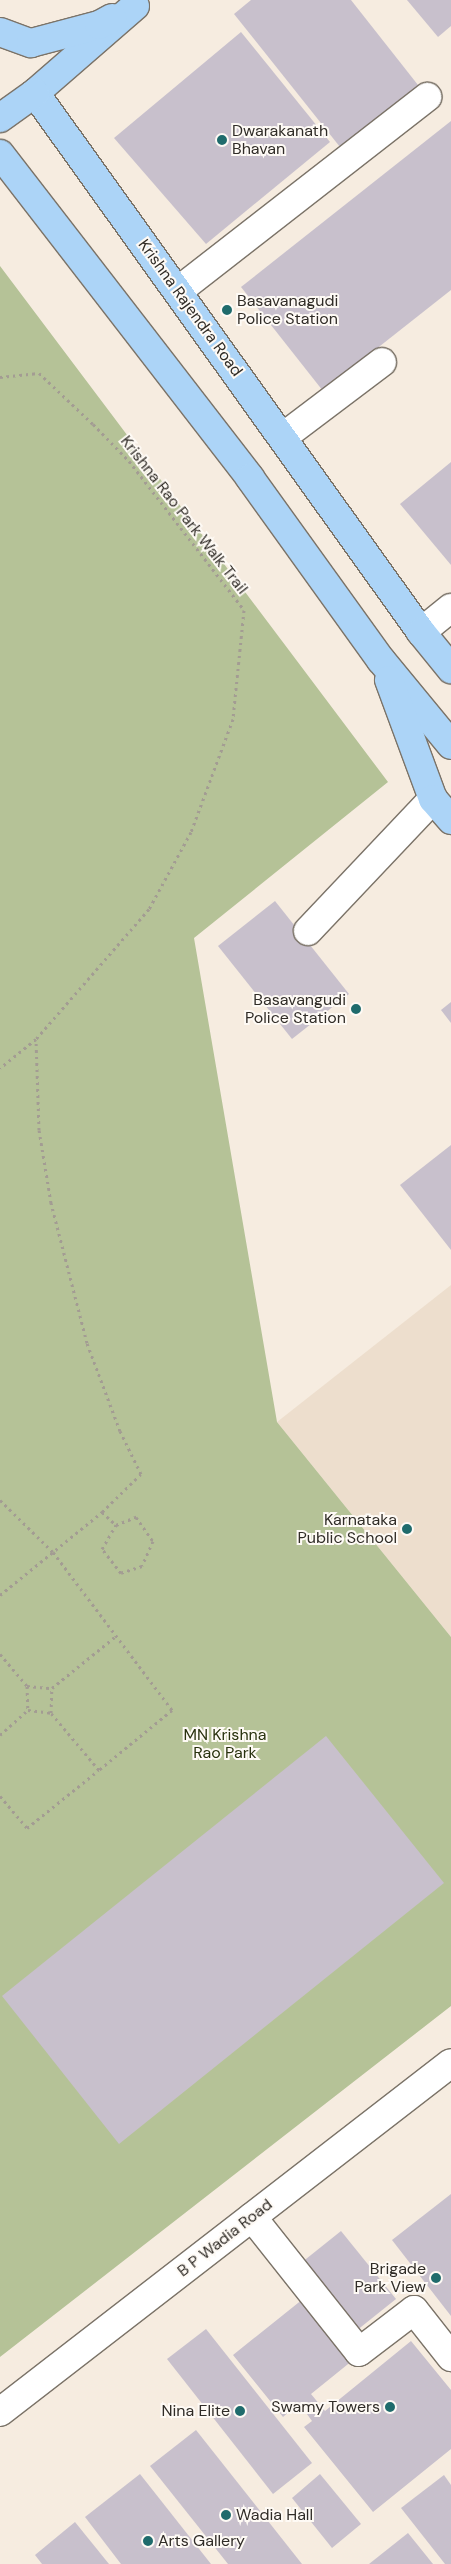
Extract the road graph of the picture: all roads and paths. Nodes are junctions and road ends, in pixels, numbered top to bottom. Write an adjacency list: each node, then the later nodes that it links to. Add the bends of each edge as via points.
1 (140, 3): 2 (main road, via 99,25 31,43); 3 (main road)
2 (0, 32)
3 (35, 93): 5 (main road); 7 (main road, Krishna Rajendra Road)
4 (427, 97): 7 (street)
5 (0, 118)
6 (0, 154): 14 (main road, via 250,478)
7 (178, 291): 10 (main road, Krishna Rajendra Road)
8 (382, 362): 10 (street)
9 (0, 377): 20 (path, Krishna Rao Park Walk Trail, via 39,373 93,424 129,461 244,610 233,719 191,832 149,909)
10 (283, 437): 12 (main road, Krishna Rajendra Road)
11 (451, 608): 12 (street)
12 (421, 632): 13 (main road); 15 (main road, Krishna Rajendra Road)
13 (451, 652)
14 (381, 660): 16 (main road); 17 (main road)
15 (451, 669)
16 (451, 745)
17 (434, 799): 18 (main road); 19 (street)
18 (451, 820)
19 (308, 930)
20 (36, 1039): 21 (path, Krishna Rao Park Walk Trail); 23 (path, via 39,1130 51,1203 87,1343 120,1431 142,1474)
21 (0, 1068)
22 (0, 1500): 25 (path)
23 (102, 1512): 24 (path); 25 (path)
24 (116, 1525): 24 (path, via 136,1517 153,1542 142,1566 121,1573 102,1549)
25 (52, 1552): 26 (path); 27 (path)
26 (0, 1595)
27 (116, 1636): 30 (path); 34 (path, via 172,1710)
28 (0, 1654): 29 (path)
29 (27, 1686): 30 (path); 31 (path)
30 (52, 1688): 32 (path)
31 (28, 1710): 32 (path); 33 (path)
32 (51, 1712): 34 (path)
33 (0, 1735)
34 (99, 1770): 35 (path, via 27,1828)
35 (0, 1796)
36 (451, 2063): 37 (street, B P Wadia Road)
37 (252, 2217): 38 (street, via 359,2352 414,2310); 39 (street, B P Wadia Road)
38 (451, 2357)
39 (0, 2412)

